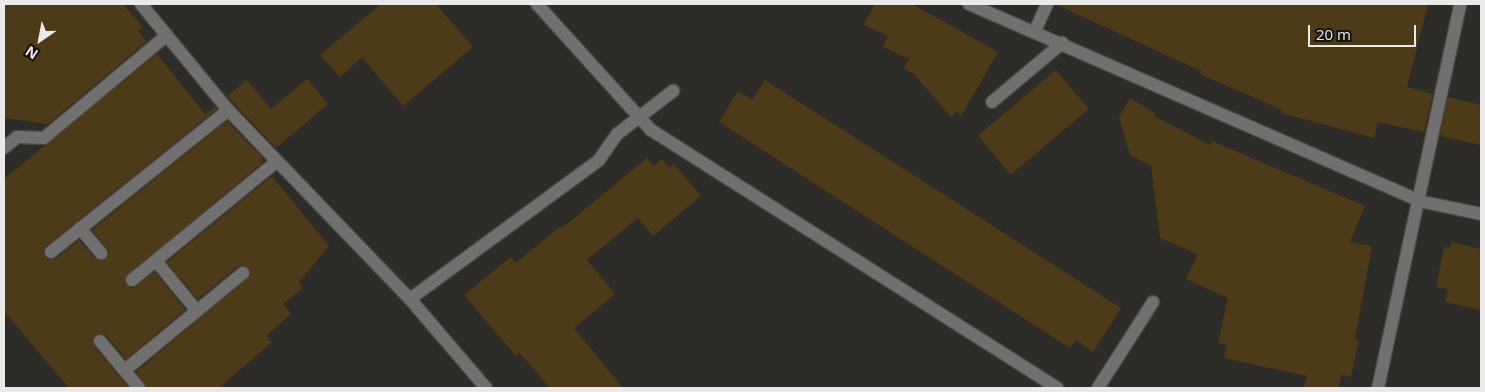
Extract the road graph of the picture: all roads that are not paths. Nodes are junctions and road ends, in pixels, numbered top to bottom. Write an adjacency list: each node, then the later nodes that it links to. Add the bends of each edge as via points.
1 (141, 4): 7 (street)
2 (536, 4): 12 (street)
3 (969, 4): 6 (street)
4 (1047, 4): 6 (street)
5 (1460, 4): 15 (street)
6 (1035, 31): 8 (street)
7 (167, 35): 11 (street); 13 (street, via 44,138 18,137)
8 (1062, 44): 10 (street); 15 (street)
9 (673, 91): 12 (street)
10 (992, 102)
11 (228, 110): 14 (street); 17 (street)
12 (641, 115): 23 (street, via 617,134 599,160); 30 (street, via 651,130)
13 (4, 148)
14 (276, 162): 20 (street); 23 (street)
15 (1418, 201): 16 (street); 32 (street)
16 (1481, 214)
17 (80, 228): 18 (street); 19 (street)
18 (51, 252)
19 (101, 253)
20 (156, 261): 22 (street); 25 (street)
21 (243, 273): 25 (street)
22 (132, 280)
23 (410, 299): 29 (street)
24 (1153, 302): 31 (street)
25 (197, 311): 27 (street)
26 (100, 341): 27 (street)
27 (125, 370): 28 (street)
28 (139, 388)
29 (486, 388)
30 (1057, 388)
31 (1098, 388)
32 (1378, 388)

